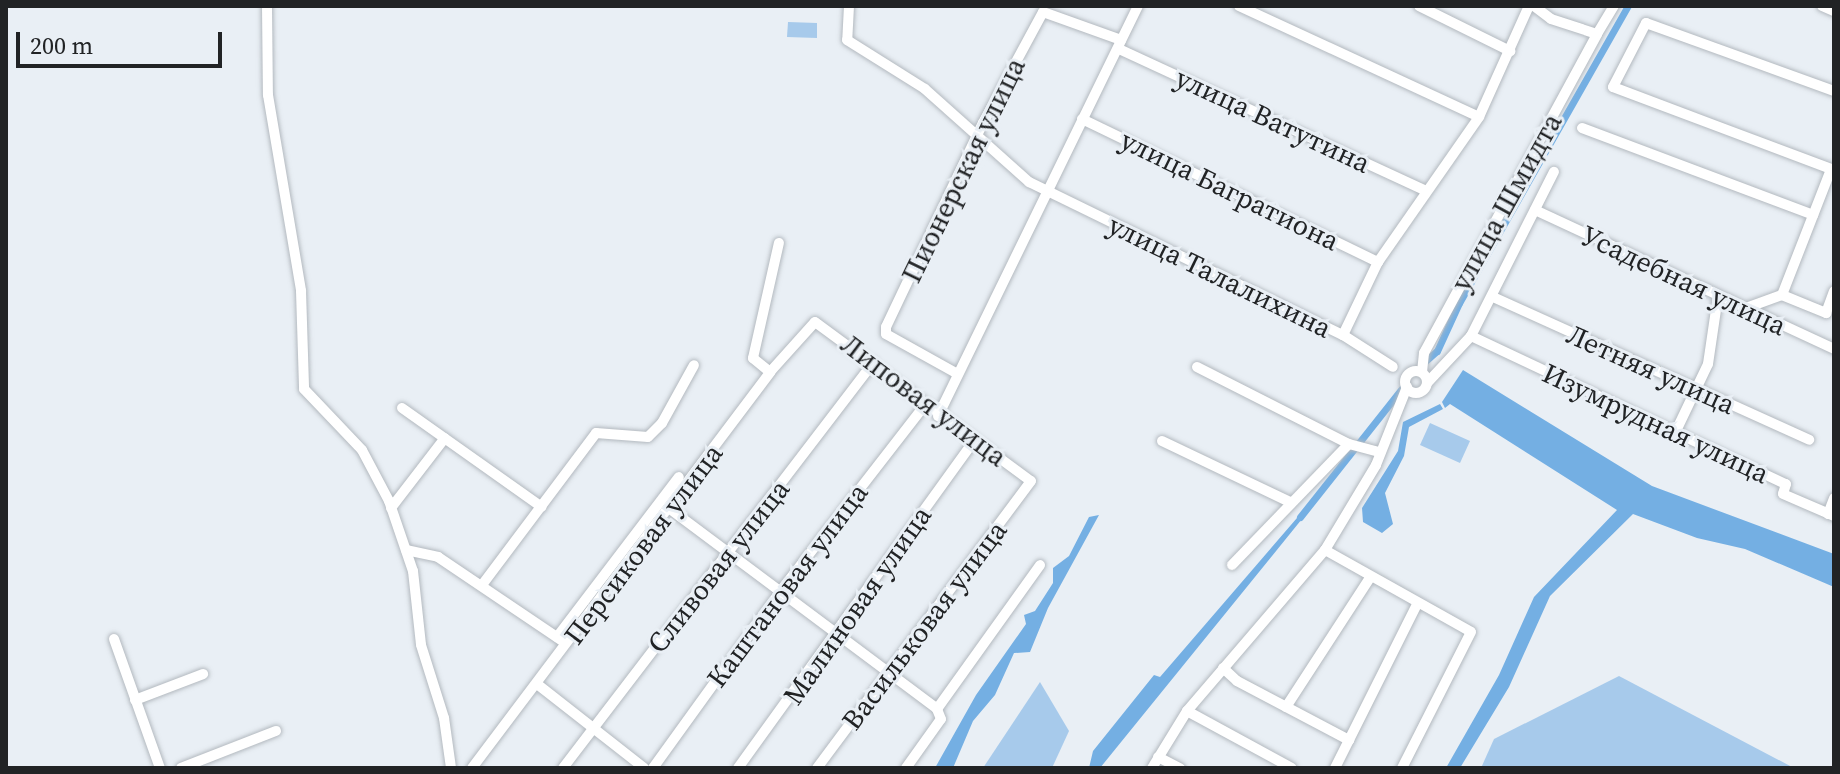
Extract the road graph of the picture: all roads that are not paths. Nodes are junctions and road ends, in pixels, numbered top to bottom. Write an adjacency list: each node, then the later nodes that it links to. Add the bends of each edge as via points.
1 (267, 6): 57 (street, via 268,95 301,291 304,389 362,450)
2 (849, 6): 17 (street, улица Талалихина, via 847,40 925,89)
3 (1138, 6): 11 (street)
4 (1239, 6): 14 (street)
5 (1419, 6): 12 (street)
6 (1532, 6): 10 (street, via 1551,19); 12 (street)
7 (1614, 6): 10 (street, улица Шмидта)
8 (1822, 6): 9 (street)
9 (1834, 11)
10 (1597, 34): 40 (street, улица Шмидта, via 1424,353)
11 (1120, 44): 15 (street); 17 (street, Пионерская улица, via 1043,12); 21 (street, улица Ватутина)
12 (1510, 51): 14 (street)
13 (1834, 91): 18 (street, via 1646,23 1613,87)
14 (1479, 117): 21 (street)
15 (1082, 119): 20 (street); 25 (street, улица Багратиона)
16 (1582, 128): 23 (street)
17 (980, 137): 20 (street, улица Талалихина); 39 (street, Пионерская улица, via 886,327 886,334)
18 (1832, 169): 23 (street)
19 (1554, 172): 22 (street)
20 (1044, 191): 32 (street, улица Талалихина); 39 (street)
21 (1426, 191): 25 (street)
22 (1535, 210): 28 (street, Усадебная улица); 29 (street)
23 (1813, 215): 27 (street)
24 (779, 243): 38 (street, via 753,358)
25 (1378, 262): 32 (street)
26 (1834, 291): 27 (street, via 1826,313)
27 (1782, 295): 30 (street)
28 (1718, 296): 30 (street, Усадебная улица); 41 (street, via 1712,345)
29 (1493, 297): 33 (street); 41 (street, Летняя улица)
30 (1746, 308): 34 (street, Усадебная улица)
31 (815, 322): 35 (street, Липовая улица); 38 (street, Персиковая улица)
32 (1343, 335): 40 (street, улица Талалихина)
33 (1471, 336): 40 (street); 45 (street, Изумрудная улица)
34 (1834, 349)
35 (873, 363): 42 (street, Липовая улица); 62 (street, Сливовая улица)
36 (694, 365): 56 (street, via 674,404 648,437 596,433)
37 (1197, 367): 50 (street)
38 (770, 372): 58 (street, Персиковая улица)
39 (956, 373): 44 (street)
40 (1415, 381): 51 (street)
41 (1696, 389): 45 (street); 47 (street, Летняя улица)
42 (925, 405): 44 (street, Липовая улица); 67 (street, Каштановая улица)
43 (402, 408): 46 (street)
44 (938, 416): 48 (street, Липовая улица)
45 (1675, 433): 59 (street, Изумрудная улица, via 1786,484 1783,494)
46 (445, 438): 56 (street); 57 (street)
47 (1809, 440)
48 (974, 441): 53 (street, Липовая улица); 70 (street, Малиновая улица, via 858,597)
49 (1162, 441): 55 (street)
50 (1349, 444): 51 (street); 55 (street, via 1305,494)
51 (1379, 452): 61 (street)
52 (679, 477): 69 (street)
53 (1031, 481): 75 (street, Васильковая улица)
54 (1834, 498): 59 (street)
55 (1290, 502): 64 (street)
56 (542, 507): 66 (street)
57 (391, 508): 60 (street)
58 (670, 509): 62 (street); 72 (street, Персиковая улица)
59 (1831, 515)
60 (406, 550): 66 (street, via 438,557); 87 (street, via 421,645 444,718)
61 (1325, 550): 65 (street); 73 (street)
62 (729, 554): 67 (street); 81 (street, Сливовая улица)
63 (1040, 565): 79 (street)
64 (1232, 565)
65 (1369, 579): 68 (street); 78 (street)
66 (482, 585): 69 (street)
67 (779, 593): 70 (street); 91 (street, Каштановая улица)
68 (1417, 604): 83 (street); 99 (street, via 1471,632)
69 (557, 637): 72 (street)
70 (838, 637): 75 (street); 92 (street, Малиновая улица)
71 (114, 639): 77 (street)
72 (568, 645): 76 (street, Персиковая улица)
73 (1223, 668): 78 (street); 80 (street)
74 (203, 674): 77 (street)
75 (887, 674): 79 (street); 93 (street, Васильковая улица)
76 (537, 684): 81 (street); 88 (street, Персиковая улица)
77 (135, 700): 85 (street)
78 (1286, 707): 83 (street)
79 (937, 709): 94 (street, via 941,719)
80 (1187, 711): 84 (street); 97 (street)
81 (592, 728): 89 (street, Сливовая улица); 90 (street)
82 (276, 731): 86 (street)
83 (1349, 740): 98 (street)
84 (1158, 757): 95 (street); 96 (street)
85 (160, 768)
86 (181, 768)
87 (451, 768)
88 (472, 768)
89 (563, 768)
90 (644, 768)
91 (653, 768)
92 (738, 768)
93 (817, 768)
94 (906, 768)
95 (1152, 768)
96 (1180, 768)
97 (1292, 768)
98 (1335, 768)
99 (1402, 768)

